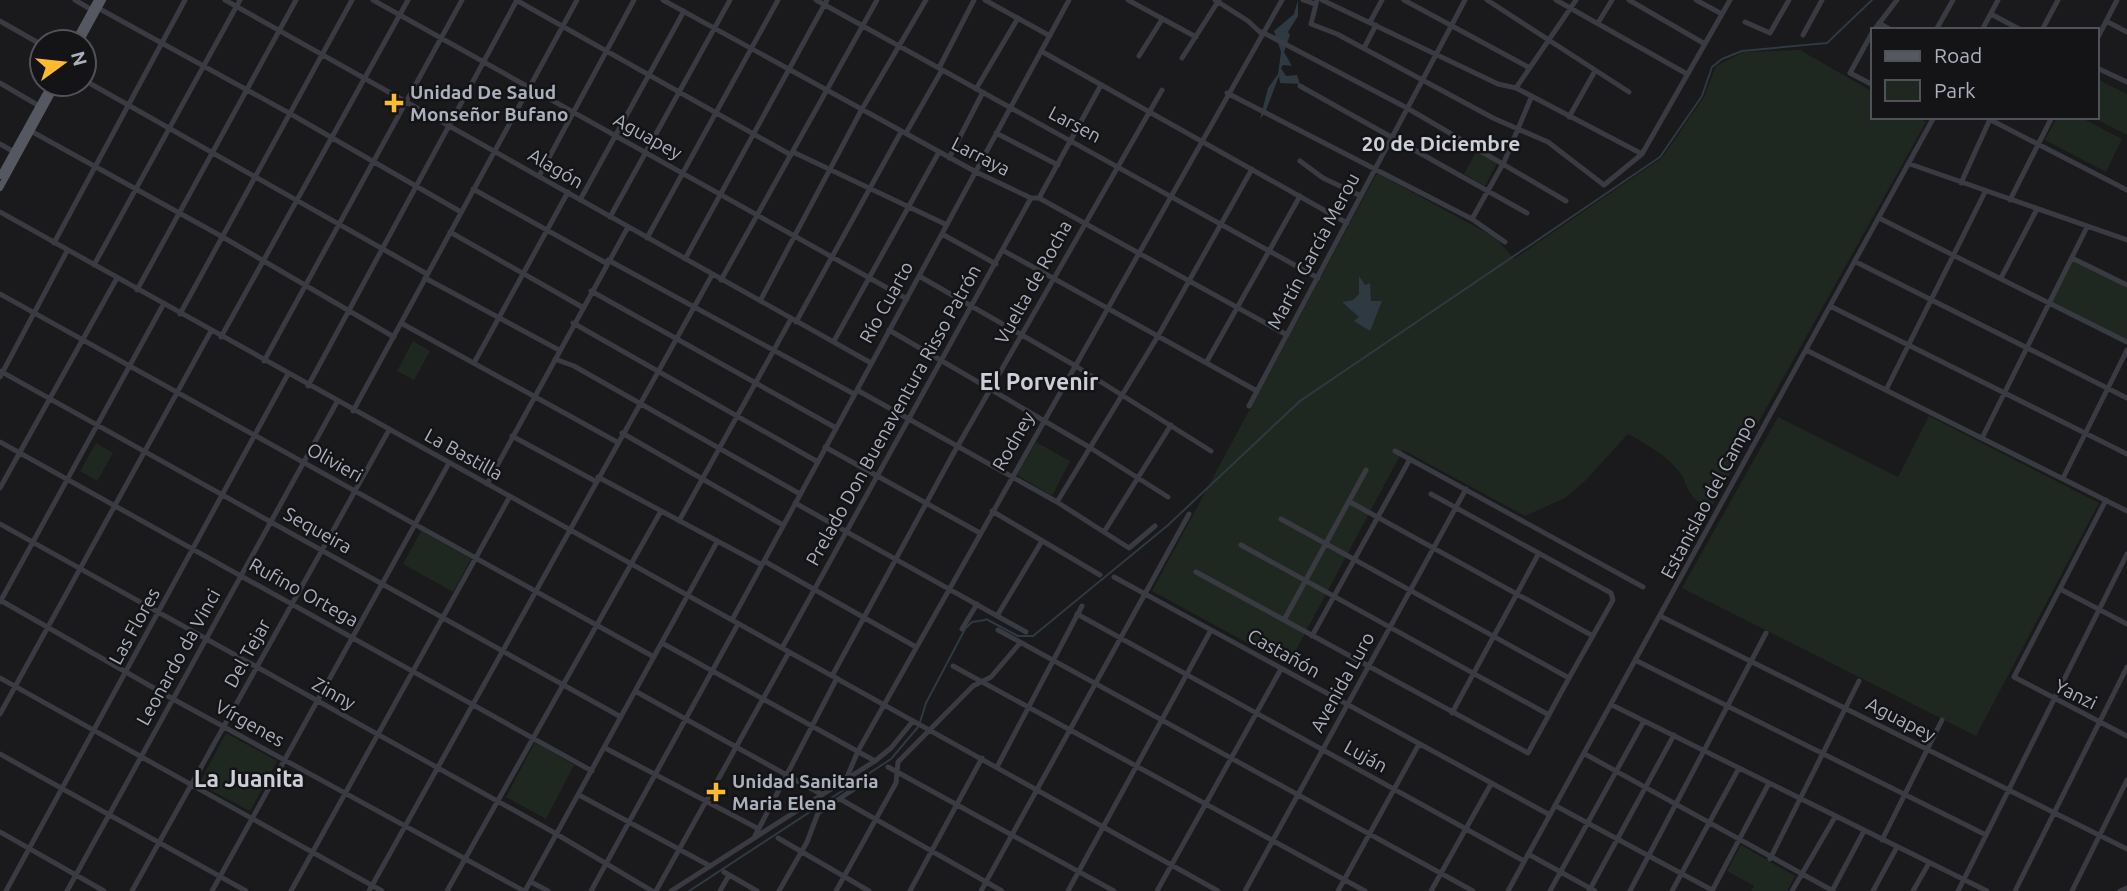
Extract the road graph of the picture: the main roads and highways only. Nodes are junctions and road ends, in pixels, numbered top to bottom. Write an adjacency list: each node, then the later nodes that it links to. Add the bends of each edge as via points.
1 (97, 0): 3 (main road)
2 (103, 0): 3 (main road)
3 (95, 9): 4 (main road); 5 (main road)
4 (83, 28)
5 (86, 28)
6 (46, 98): 8 (main road)
7 (48, 98): 8 (main road)
8 (42, 107): 9 (main road)
9 (16, 153): 10 (main road); 11 (main road)
10 (0, 176)
11 (0, 188)

